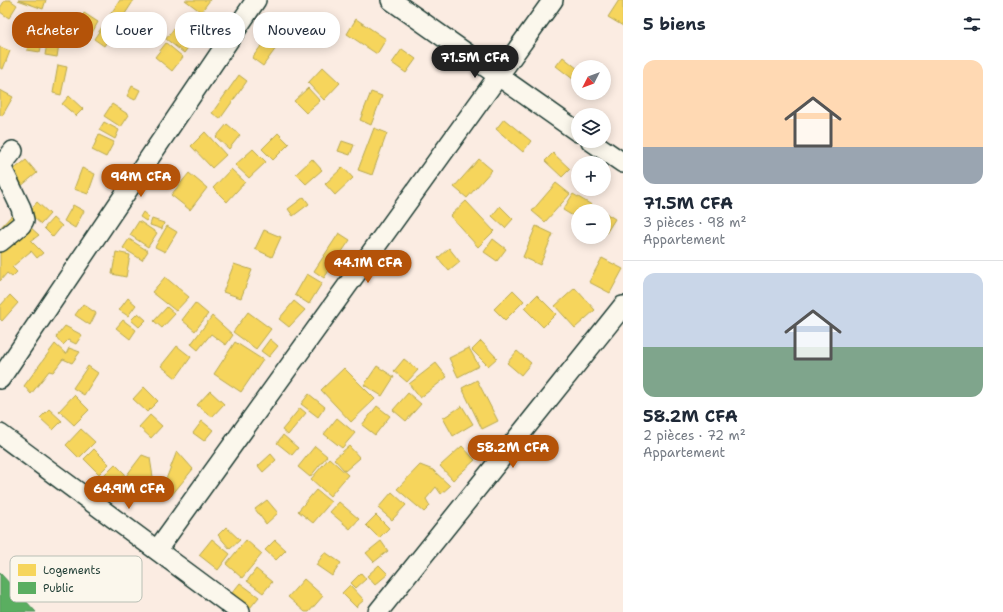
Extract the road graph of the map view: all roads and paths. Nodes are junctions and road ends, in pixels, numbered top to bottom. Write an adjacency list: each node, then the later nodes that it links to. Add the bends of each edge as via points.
1 (256, 0): 11 (street)
2 (391, 0): 4 (street)
3 (553, 0): 4 (street)
4 (498, 76): 5 (street); 13 (street)
5 (571, 127)
6 (601, 148): 8 (street)
7 (13, 151): 9 (street, via 1,166 24,220)
8 (623, 164)
9 (0, 242)
10 (623, 306): 15 (street)
11 (0, 379)
12 (0, 434): 13 (street)
13 (157, 550): 14 (street)
14 (240, 612)
15 (378, 612)

